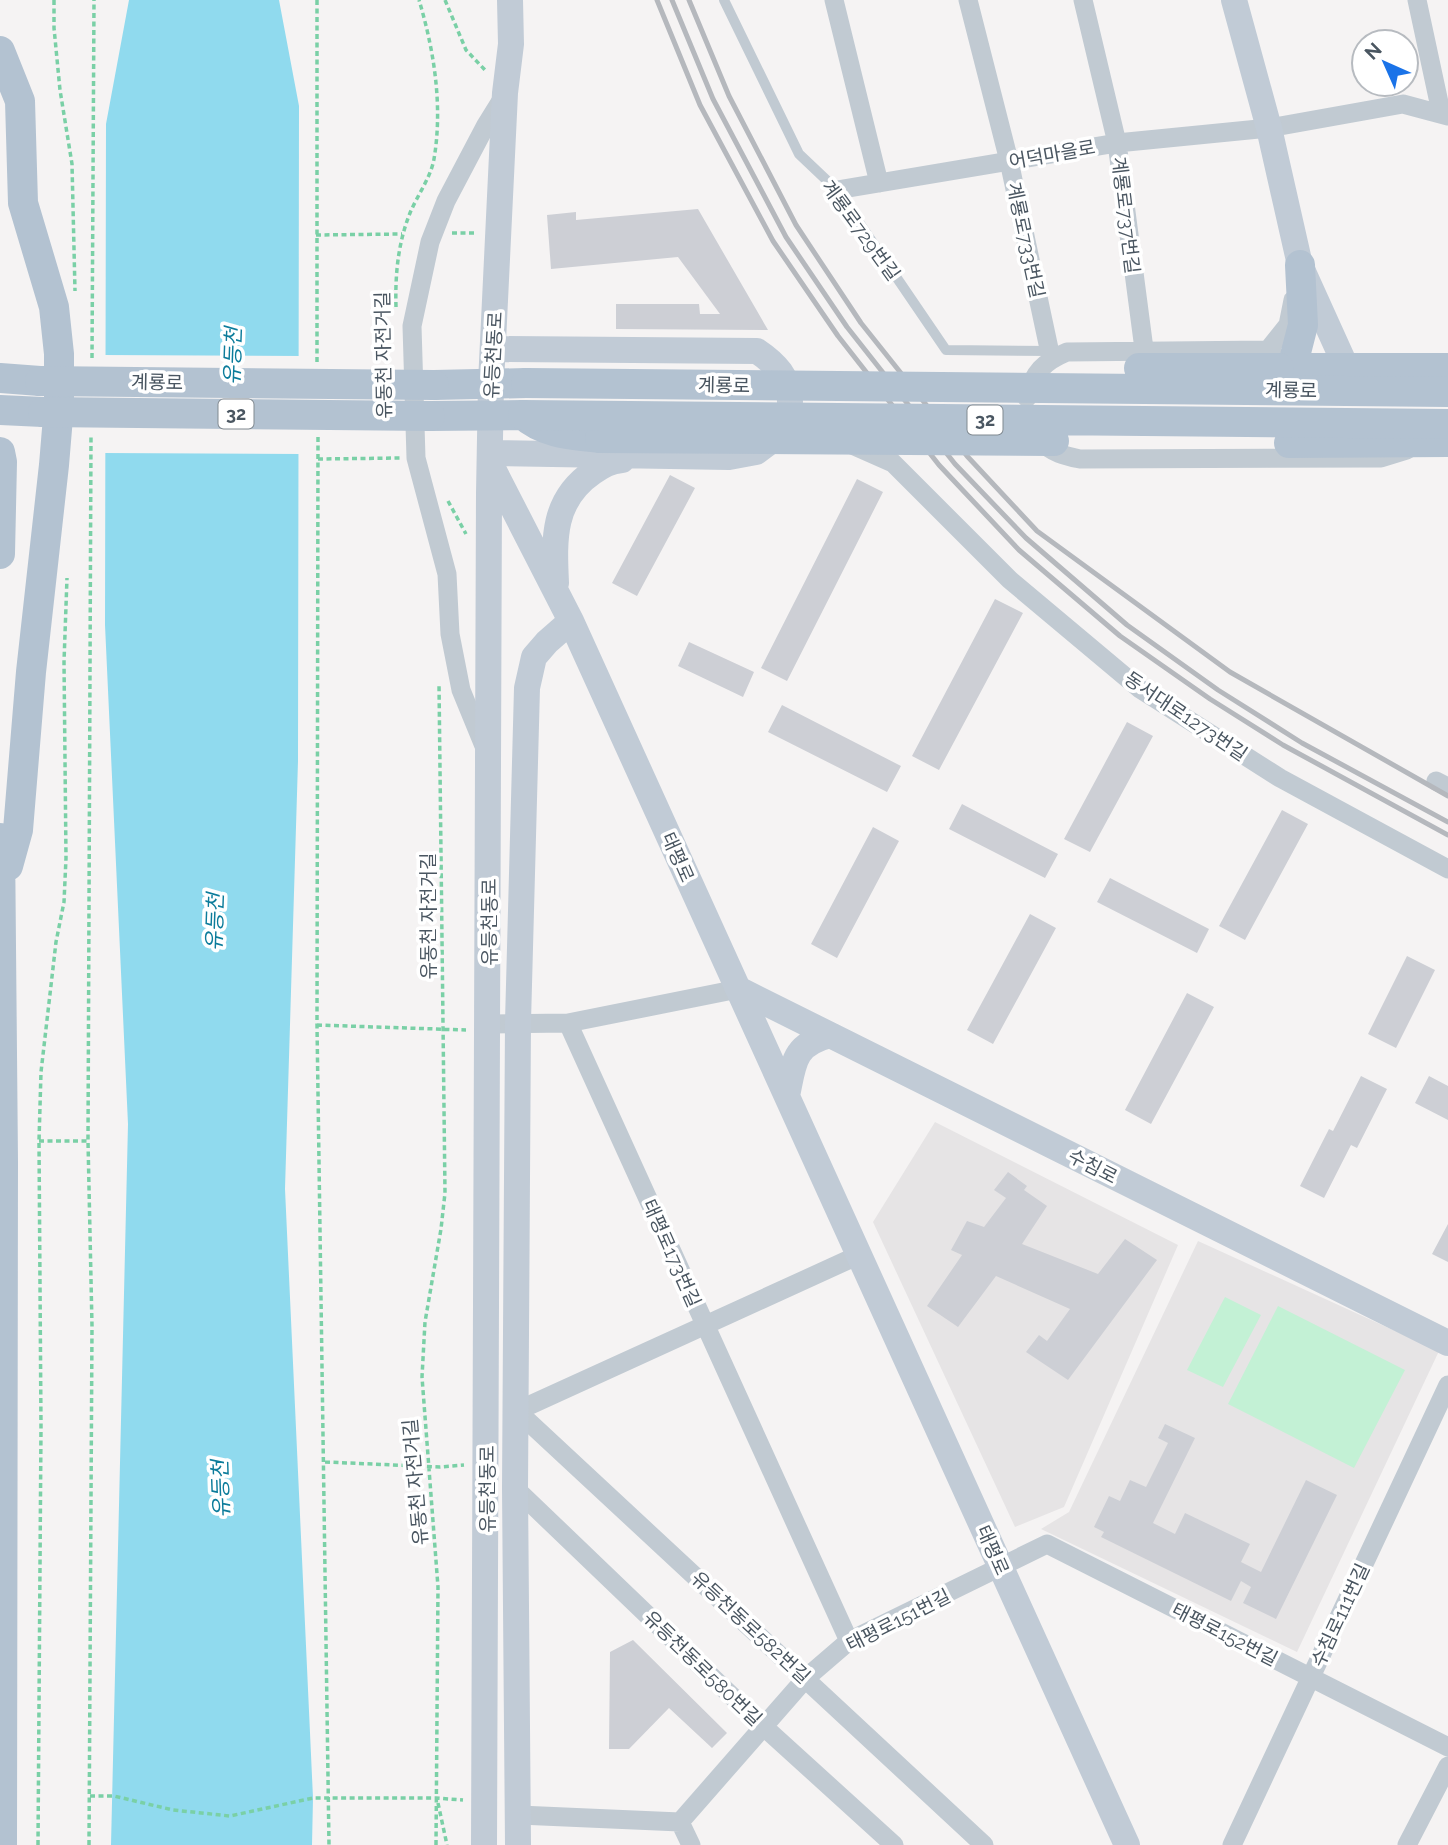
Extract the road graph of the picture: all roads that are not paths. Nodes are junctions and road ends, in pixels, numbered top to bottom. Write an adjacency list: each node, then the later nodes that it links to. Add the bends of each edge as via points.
1 (510, 0): 9 (main road, 유등천동로)
2 (724, 0): 15 (lane, 계룡로729번길, via 799,154)
3 (834, 0): 14 (street)
4 (968, 0): 13 (street, 계룡로733번길)
5 (1083, 0): 12 (street, 계룡로737번길)
6 (1234, 0): 11 (main road)
7 (1416, 0): 10 (street)
8 (0, 51): 41 (main road, via 20,101 23,204 54,307 59,354 54,465 18,830)
9 (505, 93): 17 (main road, 유등천동로); 38 (street, via 446,201 430,242 412,326 416,458 447,574 450,634 461,690)
10 (1444, 114): 11 (street, 어덕마을로, via 1403,104)
11 (1269, 128): 12 (street, 어덕마을로); 16 (main road)
12 (1117, 142): 13 (street, 어덕마을로); 18 (street, 계룡로737번길)
13 (1009, 161): 14 (street, 어덕마을로); 19 (street, 계룡로733번길)
14 (879, 183): 15 (street, 어덕마을로)
15 (837, 190): 19 (lane, 계룡로729번길, via 946,350)
16 (1300, 265): 20 (main road, via 1303,325); 22 (main road)
17 (493, 349): 24 (main road, 유등천동로); 29 (main road, via 757,351 772,361 787,381)
18 (1144, 349): 19 (street); 20 (street)
19 (1052, 358): 31 (street, via 1030,385 1028,419 1047,448 1071,457 1381,458)
20 (1279, 362): 22 (main road); 25 (main road, bridge, via 540,369)
21 (1448, 368): 22 (main road)
22 (1347, 369)
23 (0, 379): 24 (main road, 계룡로 / 32, bridge)
24 (491, 383): 25 (main road, 계룡로 / 32); 30 (main road, 유등천동로)
25 (526, 383): 26 (main road, 계룡로 / 32, bridge)
26 (1448, 392)
27 (0, 410): 30 (main road, 계룡로 / 32, bridge)
28 (523, 415): 30 (main road, 계룡로 / 32); 31 (main road, 계룡로 / 32, bridge); 31 (main road, bridge, via 534,425 562,434 600,438 1289,443)
29 (789, 415): 33 (main road, via 781,432 756,452 729,457); 40 (street, 동서대로1273번길, via 893,463 1010,580 1140,689 1280,778)
30 (490, 416): 34 (main road, 유등천동로)
31 (1442, 436)
32 (0, 452): 35 (main road)
33 (642, 457): 34 (main road); 36 (main road, via 609,461 581,480 566,498 554,544)
34 (490, 458): 36 (main road, 태평로); 38 (main road, 유등천동로)
35 (0, 554)
36 (557, 592): 37 (main road, 태평로)
37 (571, 621): 42 (main road, 태평로); 43 (main road, 유등천동로, via 534,657 527,688)
38 (490, 760): 45 (main road, 유등천동로)
39 (0, 838): 41 (main road)
40 (1448, 869)
41 (1, 894): 63 (main road)
42 (738, 989): 44 (street); 46 (main road, 수침로); 47 (main road, 태평로)
43 (518, 1022): 44 (street); 45 (street); 52 (main road, 유등천동로)
44 (568, 1023): 49 (street, 태평로173번길)
45 (480, 1027): 64 (main road, 유등천동로)
46 (830, 1035): 47 (main road, via 810,1041 794,1061); 50 (main road, 수침로)
47 (787, 1096): 48 (main road, 태평로)
48 (859, 1255): 49 (street); 54 (main road, 태평로)
49 (704, 1325): 52 (street); 55 (street, 태평로173번길)
50 (1448, 1343)
51 (1448, 1385): 56 (street, 수침로111번길)
52 (517, 1411): 53 (main road, 유등천동로); 57 (street, 유등천동로582번길)
53 (515, 1488): 58 (street, 유등천동로580번길); 61 (main road, 유등천동로)
54 (1001, 1568): 55 (street, 태평로151번길); 56 (street, 태평로152번길, via 1048,1544); 69 (main road, 태평로)
55 (849, 1641): 57 (street, 태평로151번길)
56 (1311, 1677): 59 (street, 태평로152번길); 70 (street, 수침로111번길)
57 (807, 1678): 58 (street, 태평로151번길); 68 (street, 유등천동로582번길)
58 (763, 1726): 62 (street, 태평로151번길); 67 (street, 유등천동로580번길)
59 (1448, 1747)
60 (1448, 1766): 71 (street)
61 (519, 1815): 62 (street); 65 (main road, 유등천동로)
62 (680, 1822): 66 (street)
63 (2, 1845)
64 (484, 1845)
65 (518, 1845)
66 (691, 1845)
67 (894, 1845)
68 (984, 1845)
69 (1127, 1845)
70 (1232, 1845)
71 (1407, 1845)

